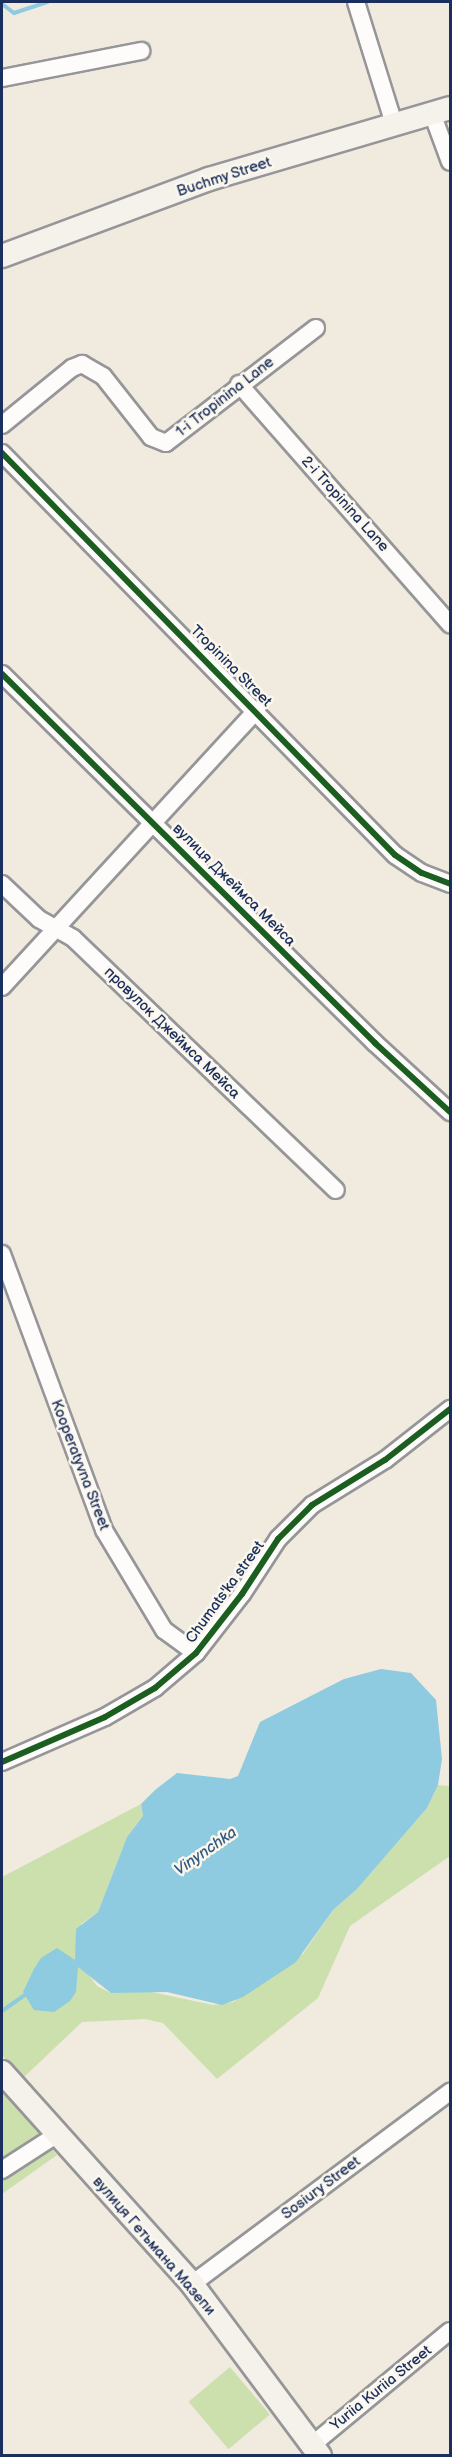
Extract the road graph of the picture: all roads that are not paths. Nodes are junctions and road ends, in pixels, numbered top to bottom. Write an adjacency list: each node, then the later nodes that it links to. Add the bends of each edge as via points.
1 (356, 2): 5 (street)
2 (141, 51): 3 (street)
3 (2, 78)
4 (441, 111): 5 (street, Buchmy Street); 6 (street)
5 (394, 124): 7 (street, Buchmy Street, via 209,180)
6 (450, 162)
7 (2, 256)
8 (316, 328): 9 (street, 1-i Tropinina Lane)
9 (238, 384): 10 (street, 1-i Tropinina Lane, via 166,443 151,437 103,376 82,364); 12 (street, 2-i Tropinina Lane)
10 (2, 424)
11 (2, 453): 14 (street, Tropinina Street)
12 (450, 624)
13 (2, 674): 15 (street, вулиця Джеймса Мейса)
14 (257, 710): 15 (street, вулиця Джеймса Мейса); 17 (street, Tropinina Street, via 395,855 422,873)
15 (153, 822): 18 (street, вулиця Джеймса Мейса); 20 (street, вулиця Джеймса Мейса, via 375,1043)
16 (2, 884): 18 (street, провулок Джеймса Мейса)
17 (450, 884)
18 (56, 930): 19 (street, вулиця Джеймса Мейса); 21 (street, провулок Джеймса Мейса, via 73,938)
19 (2, 987)
20 (450, 1112)
21 (336, 1190)
22 (2, 1254): 24 (street, Kooperatyvna Street, via 104,1530 164,1630)
23 (450, 1409): 24 (street, Chumats'ka street, via 385,1460 312,1505 278,1539)
24 (196, 1653): 25 (street, Chumats'ka street, via 155,1688 105,1717)
25 (2, 1762)
26 (2, 2072): 28 (street, вулиця Гетьмана Мазепи)
27 (450, 2092): 30 (street, Sosiury Street)
28 (56, 2134): 29 (street); 30 (street, вулиця Гетьмана Мазепи)
29 (2, 2170)
30 (192, 2284): 32 (street, вулиця Гетьмана Мазепи)
31 (450, 2331): 32 (street, Yuriia Kuriia Street)
32 (316, 2450)

